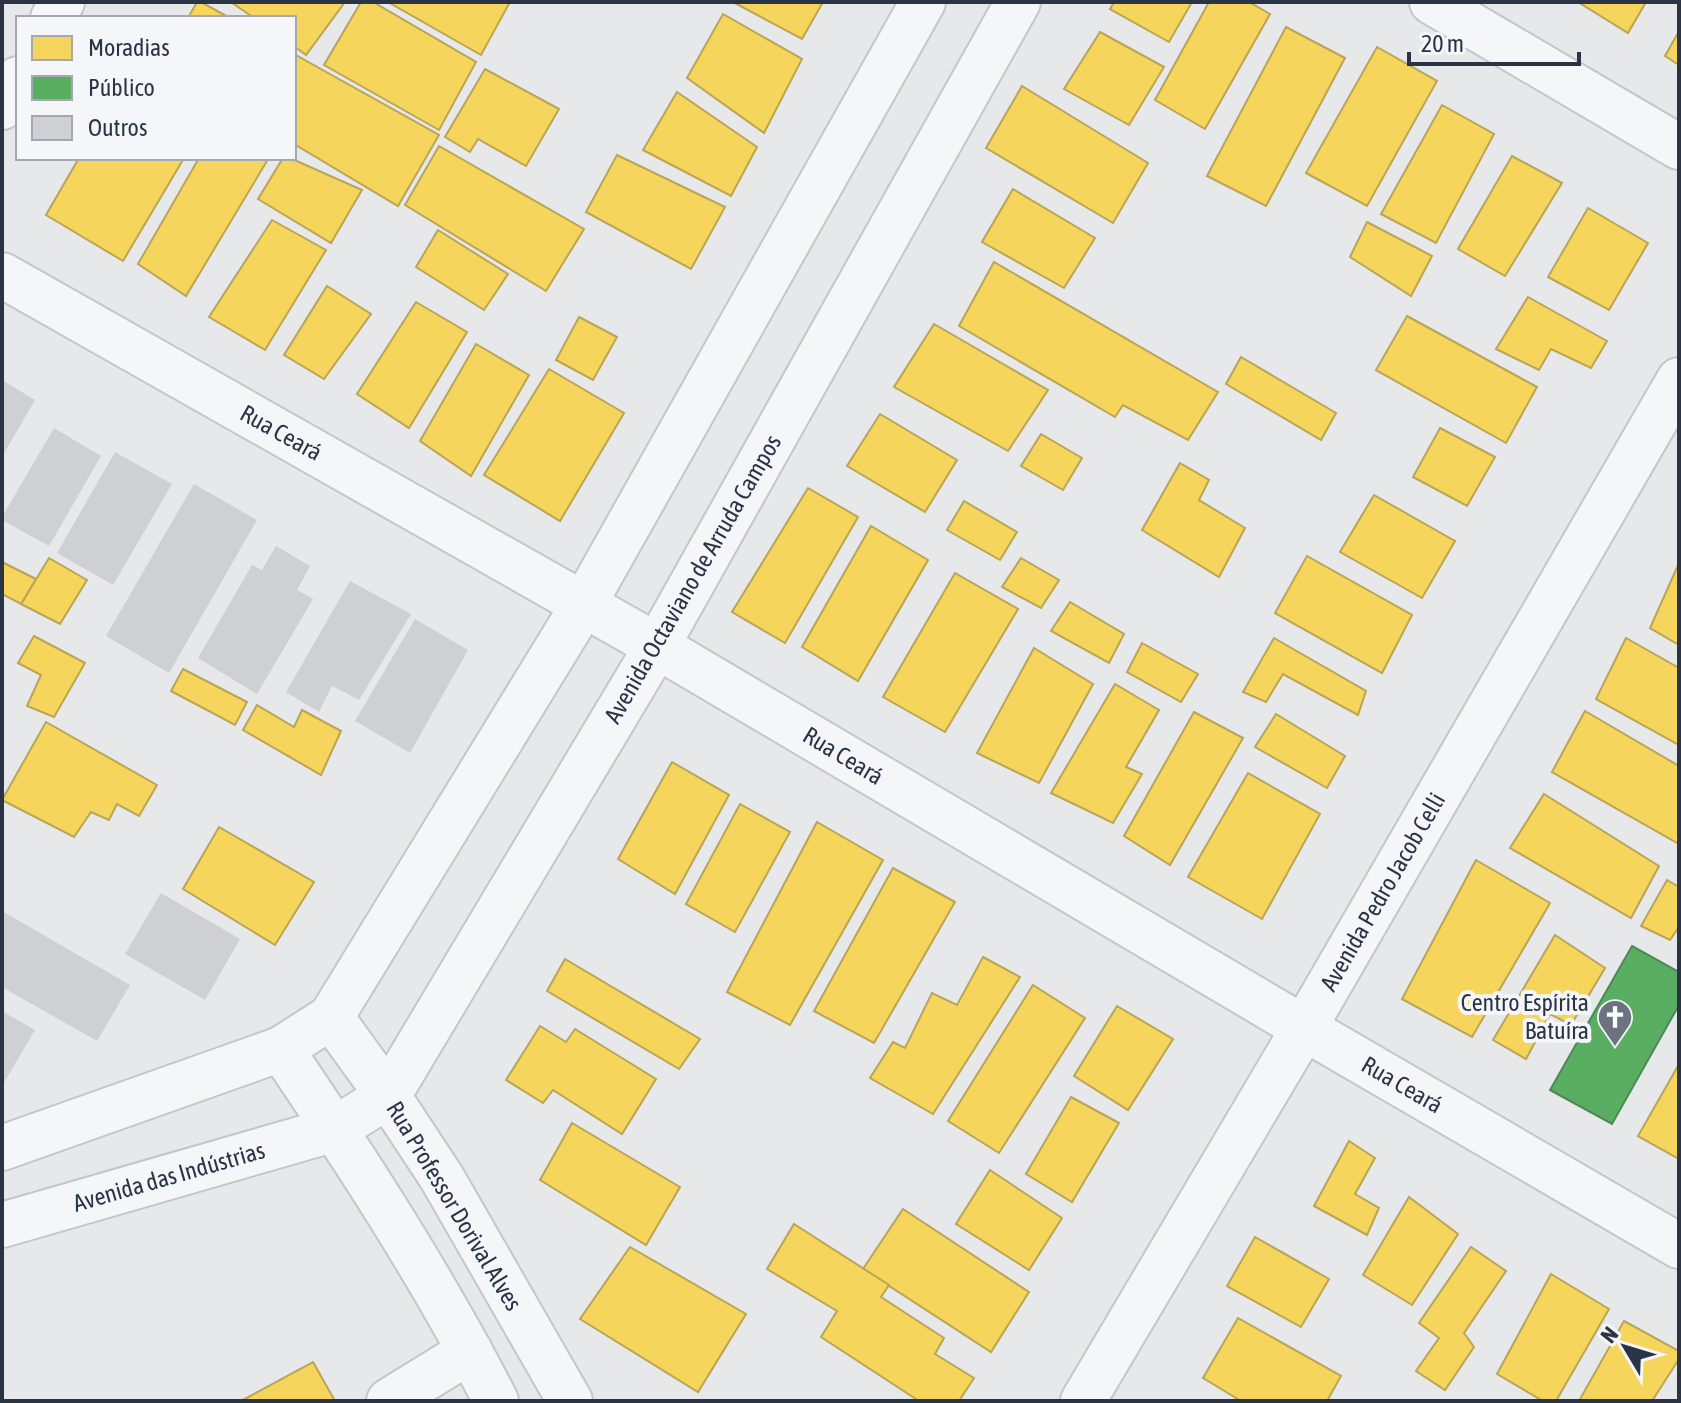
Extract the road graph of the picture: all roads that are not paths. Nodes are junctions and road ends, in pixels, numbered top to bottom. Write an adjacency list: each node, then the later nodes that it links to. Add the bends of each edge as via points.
1 (923, 2): 9 (street)
2 (1018, 2): 10 (street, Avenida Octaviano de Arruda Campos)
3 (1432, 2): 6 (street)
4 (16, 82): 5 (street)
5 (2, 107)
6 (1679, 147)
7 (2, 275): 9 (street, Rua Ceará)
8 (1679, 380): 12 (street, Avenida Pedro Jacob Celli)
9 (584, 604): 10 (street, Rua Ceará); 11 (street)
10 (657, 646): 12 (street, Rua Ceará); 14 (street, Avenida Octaviano de Arruda Campos)
11 (331, 1017): 13 (street); 14 (street, Rua Professor Dorival Alves)
12 (1304, 1028): 18 (street, Rua Ceará); 23 (street, Avenida Pedro Jacob Celli)
13 (281, 1049): 15 (street); 16 (street)
14 (388, 1096): 15 (street, Avenida Octaviano de Arruda Campos); 22 (street, Rua Professor Dorival Alves, via 442,1178)
15 (335, 1129): 17 (street, Avenida das Indústrias); 19 (street)
16 (2, 1148)
17 (2, 1225)
18 (1679, 1246)
19 (470, 1351): 20 (street); 21 (street)
20 (389, 1401)
21 (496, 1401)
22 (570, 1401)
23 (1083, 1401)

